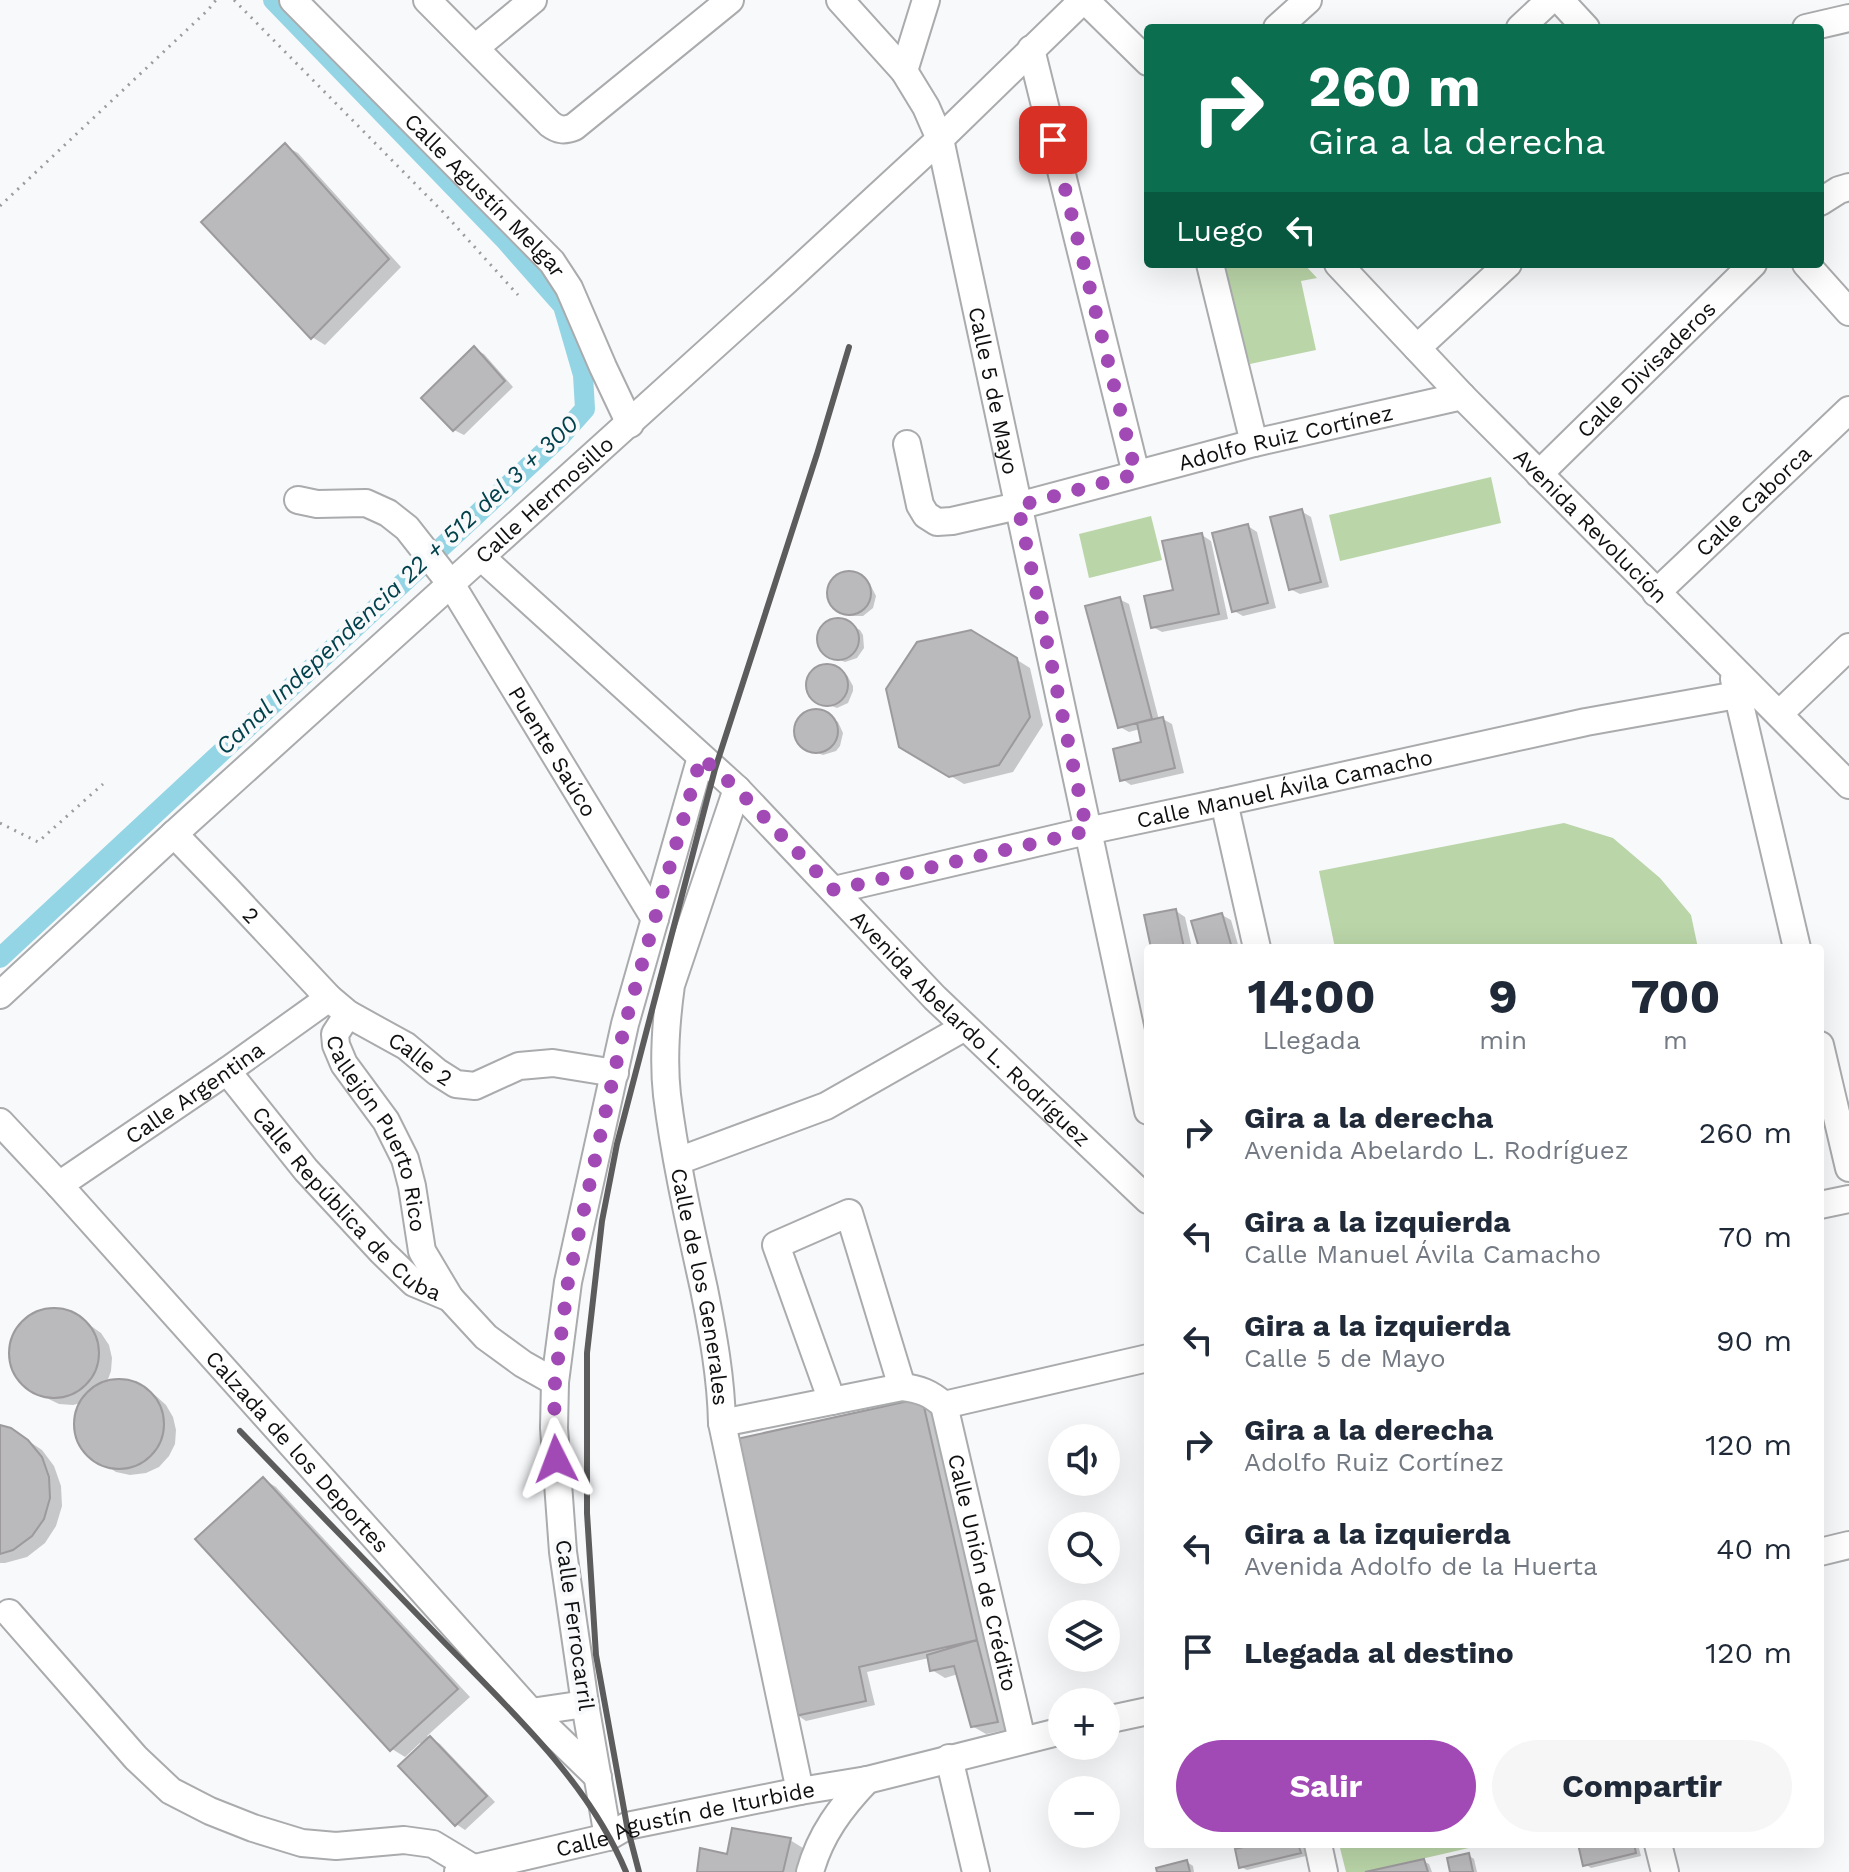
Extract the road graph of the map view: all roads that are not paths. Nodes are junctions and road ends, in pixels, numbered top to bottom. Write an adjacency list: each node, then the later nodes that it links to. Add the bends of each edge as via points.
1 (293, 0): 32 (street, Calle Agustín Melgar, via 552,262 569,288)
2 (427, 0): 16 (street)
3 (533, 0): 16 (street)
4 (730, 0): 16 (street, via 566,130 550,124)
5 (840, 0): 19 (street, Calle 5 de Mayo)
6 (926, 0): 19 (street)
7 (1084, 0): 17 (street, Calle Hermosillo); 18 (street)
8 (1308, 0): 12 (street)
9 (1550, 0): 13 (street)
10 (1560, 0): 14 (street)
11 (1849, 18): 15 (street)
12 (1281, 24)
13 (1524, 24)
14 (1582, 24)
15 (1823, 24)
16 (475, 48)
17 (1031, 49): 20 (street, Calle Hermosillo); 35 (street)
18 (1144, 58)
19 (904, 71): 20 (street, Calle 5 de Mayo)
20 (940, 139): 32 (street, Calle Hermosillo); 38 (street, Calle 5 de Mayo)
21 (1849, 187): 22 (street)
22 (1824, 199)
23 (1211, 268): 33 (street)
24 (1342, 268): 29 (street, Avenida Revolución)
25 (1504, 268): 29 (street)
26 (1749, 268): 36 (street, Calle Divisaderos)
27 (1810, 268): 28 (street)
28 (1849, 312)
29 (1417, 348): 30 (street, Avenida Revolución)
30 (1462, 396): 33 (street, Adolfo Ruiz Cortínez); 36 (street, Avenida Revolución)
31 (1849, 410): 41 (street, Calle Caborca)
32 (630, 424): 39 (street, Calle Hermosillo)
33 (1254, 443): 35 (street, Adolfo Ruiz Cortínez)
34 (907, 444): 38 (street, Adolfo Ruiz Cortínez, via 920,505 937,522)
35 (1136, 474): 38 (street, Adolfo Ruiz Cortínez)
36 (1539, 474): 41 (street, Avenida Revolución)
37 (298, 500): 40 (street, Puente Saúco, via 366,503 388,513 407,528)
38 (1018, 506): 50 (street, Calle 5 de Mayo)
39 (481, 557): 40 (street, Calle Hermosillo); 46 (street, Avenida Abelardo L. Rodríguez)
40 (450, 584): 51 (street, Calle Hermosillo); 53 (street, Puente Saúco)
41 (1656, 593): 43 (street, Avenida Revolución)
42 (1849, 647): 45 (street)
43 (1732, 667): 44 (street); 45 (street, Avenida Revolución)
44 (1737, 695): 49 (street, Calle Manuel Ávila Camacho, via 1586,722); 55 (street)
45 (1779, 714): 47 (street, Avenida Revolución)
46 (701, 757): 48 (street, Avenida Abelardo L. Rodríguez); 53 (street, Calle Ferrocarril)
47 (1849, 785)
48 (737, 789): 52 (street, Avenida Abelardo L. Rodríguez); 64 (street, Calle de los Generales, via 671,985 667,1093)
49 (1224, 802): 50 (street, Calle Manuel Ávila Camacho); 54 (street)
50 (1087, 831): 52 (street, Calle Manuel Ávila Camacho); 62 (street, Calle 5 de Mayo)
51 (174, 834): 56 (street, Calle Hermosillo); 57 (street, 2)
52 (834, 890): 58 (street, Avenida Abelardo L. Rodríguez)
53 (655, 919): 61 (street, Calle Ferrocarril)
54 (1256, 944)
55 (1796, 944)
56 (0, 995)
57 (338, 1006): 60 (street, Calle Argentina); 61 (street, Calle 2, via 406,1046 456,1084 475,1086 519,1066 553,1063); 70 (street, Callejón Puerto Rico, via 336,1045 405,1159 422,1251)
58 (965, 1027): 64 (street, via 826,1106); 67 (street, Avenida Abelardo L. Rodríguez)
59 (1824, 1062): 65 (street)
60 (227, 1071): 66 (street, Calle Argentina); 70 (street, Calle República de Cuba, via 306,1170 382,1252 414,1283)
61 (615, 1073): 72 (street, Calle Ferrocarril, via 568,1282)
62 (1144, 1093)
63 (0, 1122): 66 (street, Calzada de los Deportes)
64 (678, 1161): 76 (street, Calle de los Generales, via 714,1340)
65 (1849, 1168)
66 (59, 1185): 81 (street, Calzada de los Deportes)
67 (1144, 1196)
68 (1849, 1199): 69 (street)
69 (1824, 1204)
70 (450, 1298): 72 (street, Calle República de Cuba, via 486,1337)
71 (1144, 1359): 75 (street)
72 (555, 1382): 80 (street, Calle Ferrocarril, via 563,1552)
73 (902, 1387): 74 (street); 74 (street, via 849,1213 776,1245); 75 (street, via 930,1393)
74 (832, 1401): 76 (street)
75 (944, 1405): 85 (street, Calle Unión de Crédito)
76 (722, 1423): 89 (street, Calle de los Generales)
77 (1849, 1545): 78 (street)
78 (1824, 1551)
79 (9, 1613): 94 (street, via 171,1791 238,1823 302,1843 433,1844)
80 (585, 1704): 81 (street); 87 (street, Calle Ferrocarril)
81 (531, 1712): 87 (street, Calzada de los Deportes)
82 (1144, 1712): 83 (street)
83 (1120, 1717)
84 (1048, 1734): 85 (street, Calle Agustín de Iturbide)
85 (1022, 1740): 86 (street, Calle Agustín de Iturbide)
86 (949, 1758): 88 (street, Calle Agustín de Iturbide); 96 (street)
87 (598, 1777): 90 (street, Calle Ferrocarril)
88 (867, 1780): 89 (street, Calle Agustín de Iturbide); 95 (street, via 825,1832)
89 (800, 1791): 90 (street, Calle Agustín de Iturbide, via 627,1826)
90 (608, 1837): 93 (street, Calle Agustín de Iturbide)
91 (1319, 1848): 97 (street)
92 (1659, 1848): 98 (street)
93 (520, 1865): 94 (street, Calle Agustín de Iturbide)
94 (466, 1870)
95 (810, 1872)
96 (976, 1872)
97 (1324, 1872)
98 (1665, 1872)

